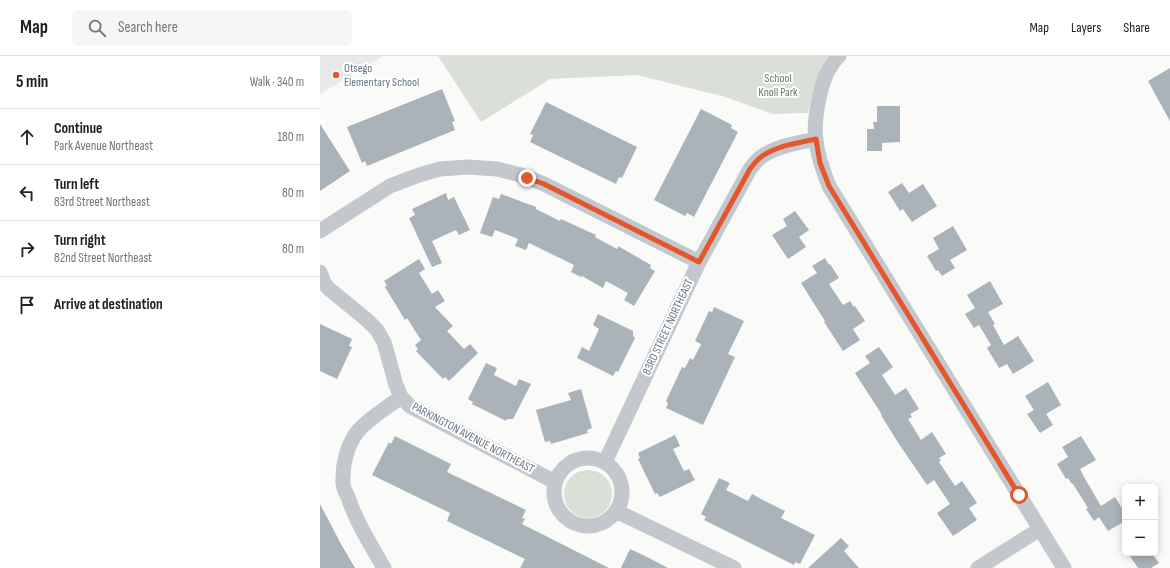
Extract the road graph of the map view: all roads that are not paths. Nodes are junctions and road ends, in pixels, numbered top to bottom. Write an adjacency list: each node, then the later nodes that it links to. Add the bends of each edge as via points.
1 (839, 56): 2 (street, via 830,66 821,91 816,115)
2 (816, 139): 4 (street, 83RD STREET NORTHEAST, via 774,150 750,169); 10 (street, via 820,163 829,186)
3 (320, 231): 4 (street, via 390,186 419,175 440,169 498,169 544,184)
4 (699, 262): 7 (street, 83RD STREET NORTHEAST)
5 (320, 272): 6 (street, PARKINGTON AVENUE NORTHEAST, via 328,288 377,330 384,342)
6 (401, 397): 8 (street, PARKINGTON AVENUE NORTHEAST, via 410,406); 11 (street, via 358,431 350,444 344,469 343,484 354,514)
7 (605, 462): 8 (street, via 594,458 572,461 563,468); 9 (street, via 614,469 620,479 621,501)
8 (555, 482): 9 (street, via 554,499 558,509 575,524 598,524)
9 (616, 511): 12 (street)
10 (1040, 529): 13 (street); 14 (street)
11 (384, 568)
12 (734, 568)
13 (978, 568)
14 (1064, 568)

